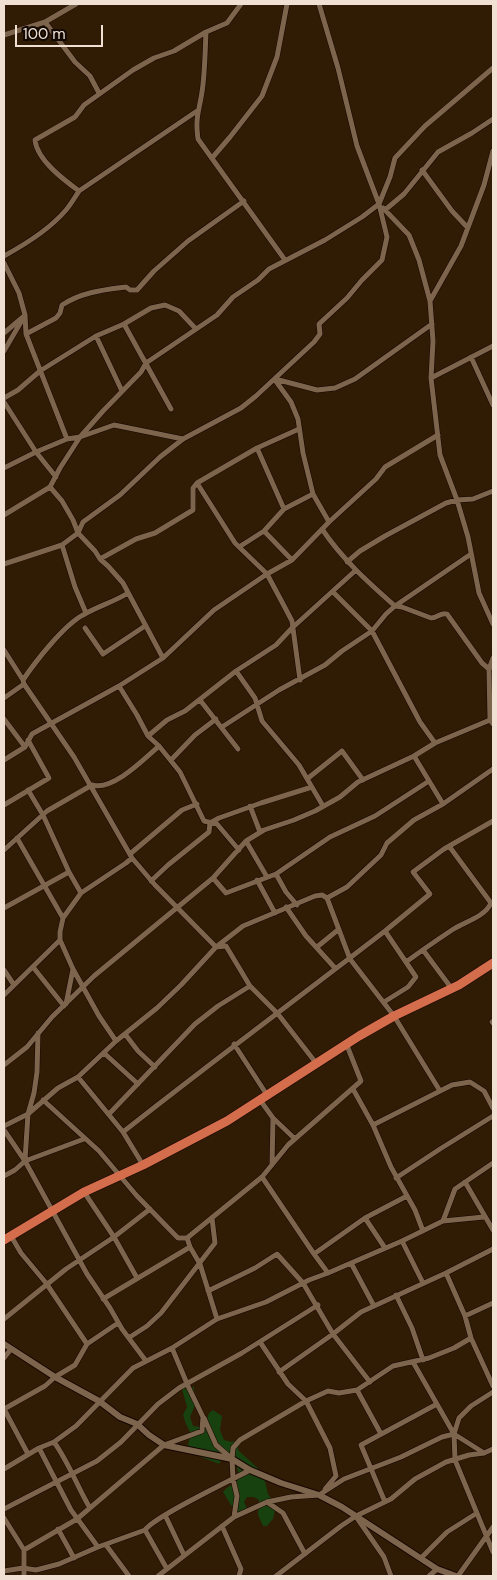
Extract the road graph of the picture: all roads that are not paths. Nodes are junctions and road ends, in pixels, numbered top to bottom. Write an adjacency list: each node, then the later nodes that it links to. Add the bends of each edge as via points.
1 (76, 4): 5 (street)
2 (241, 4): 6 (street, via 227,23)
3 (287, 4): 13 (street, via 277,57 262,96)
4 (319, 4): 17 (street, via 357,146)
5 (46, 22): 7 (street); 9 (street)
6 (206, 32): 9 (street, via 174,51 154,58); 10 (street, via 202,92)
7 (4, 35)
8 (493, 68): 17 (street, via 425,126 395,158)
9 (100, 93): 15 (street, via 75,117 35,140 36,148 50,166)
10 (197, 111): 13 (street, via 198,139); 15 (street)
11 (493, 119): 14 (street, via 438,152)
12 (493, 151): 19 (street)
13 (212, 158): 16 (street)
14 (422, 170): 18 (street, via 404,194); 19 (street)
15 (79, 191): 20 (street, via 67,210 50,225)
16 (244, 201): 21 (street); 30 (street, via 188,241 137,290 126,287 96,290 75,297 62,305 56,318)
17 (380, 204): 18 (street); 21 (street, via 325,240); 38 (street, via 387,238 382,260 319,324 320,334 314,342)
18 (385, 210): 24 (street, via 409,235)
19 (468, 228): 24 (street)
20 (4, 256)
21 (285, 260): 28 (street, via 269,269 217,315)
22 (4, 264): 23 (street)
23 (6, 275): 25 (street, via 19,293)
24 (430, 301): 27 (street)
25 (25, 315): 29 (street); 30 (street); 33 (street)
26 (124, 324): 28 (street, via 151,308 164,305 180,311); 31 (street); 35 (street)
27 (432, 324): 37 (street); 38 (street, via 355,379 335,388 317,390)
28 (196, 329): 35 (street)
29 (4, 333)
30 (26, 334): 36 (street)
31 (96, 336): 36 (street); 39 (street)
32 (493, 346): 34 (street)
33 (4, 351)
34 (471, 357): 37 (street); 41 (street)
35 (146, 362): 39 (street, via 141,372); 42 (street)
36 (40, 371): 40 (street); 46 (street)
37 (431, 378): 44 (street)
38 (275, 379): 43 (street, via 291,402); 47 (street, via 242,408)
39 (122, 391): 45 (street)
40 (4, 400): 49 (street)
41 (493, 405)
42 (171, 409)
43 (299, 429): 48 (street); 56 (street)
44 (438, 435): 58 (street, via 442,463); 61 (street, via 385,467)
45 (80, 438): 46 (street); 47 (street, via 114,425); 52 (street)
46 (67, 439): 49 (street)
47 (183, 439): 64 (street, via 120,495 83,522)
48 (257, 448): 53 (street); 59 (street)
49 (36, 452): 51 (street); 52 (street)
50 (4, 460): 51 (street)
51 (5, 467)
52 (56, 477): 54 (street)
53 (197, 483): 66 (street); 68 (street, via 192,488 193,510 155,533 136,539)
54 (50, 487): 60 (street); 64 (street, via 62,501)
55 (490, 492): 57 (street); 58 (street, via 473,499)
56 (313, 494): 59 (street); 61 (street)
57 (493, 496)
58 (457, 500): 67 (street); 70 (street, via 428,512 360,551)
59 (284, 509): 63 (street)
60 (4, 515)
61 (328, 522): 62 (street)
62 (322, 529): 69 (street); 70 (street)
63 (264, 531): 66 (street); 69 (street)
64 (78, 533): 65 (street); 68 (street)
65 (62, 545): 71 (street); 77 (street)
66 (240, 548): 73 (street)
67 (471, 554): 76 (street); 78 (street, via 479,593)
68 (100, 559): 75 (street)
69 (292, 560): 73 (street)
70 (347, 562): 72 (street)
71 (4, 564)
72 (356, 570): 74 (street); 76 (street)
73 (267, 574): 81 (street, via 292,621); 84 (street, via 214,610)
74 (333, 592): 81 (street); 82 (street)
75 (128, 593): 77 (street); 79 (street)
76 (394, 606): 82 (street); 86 (street, via 431,618 447,614 482,663)
77 (86, 613): 89 (street, via 67,626 30,668)
78 (493, 624)
79 (145, 626): 80 (street, via 103,654); 84 (street)
80 (85, 628)
81 (292, 628): 87 (street, via 276,645); 88 (street)
82 (372, 631): 88 (street); 101 (street, via 420,722)
83 (4, 650): 89 (street)
84 (163, 658): 90 (street)
85 (493, 658): 86 (street)
86 (491, 667): 96 (street)
87 (236, 671): 92 (street); 93 (street, via 255,698)
88 (300, 680): 93 (street)
89 (23, 682): 91 (street); 97 (street)
90 (119, 686): 97 (street); 99 (street)
91 (4, 698)
92 (200, 700): 95 (street); 99 (street)
93 (256, 706): 98 (street); 109 (street, via 262,721)
94 (4, 718): 102 (street)
95 (216, 720): 98 (street); 107 (street)
96 (492, 720): 101 (street)
97 (50, 724): 100 (street); 112 (street)
98 (222, 727): 104 (street)
99 (148, 736): 103 (street)
100 (28, 740): 102 (street); 114 (street, via 49,778)
101 (435, 743): 105 (street)
102 (25, 746): 106 (street)
103 (159, 746): 107 (street); 112 (street, via 116,780 98,787)
104 (238, 749)
105 (414, 756): 110 (street); 111 (street)
106 (4, 760)
107 (171, 760): 115 (street)
108 (493, 769): 116 (street)
109 (307, 779): 110 (street, via 342,751); 113 (street)
110 (363, 780): 119 (street)
111 (429, 781): 116 (street); 131 (street, via 362,824 330,838)
112 (92, 785): 120 (street); 129 (street)
113 (312, 787): 118 (street); 119 (street)
114 (28, 790): 117 (street); 120 (street)
115 (197, 804): 122 (street, via 204,821); 129 (street, via 182,810)
116 (443, 804): 138 (street, via 414,820 387,843 381,855 359,877)
117 (4, 805)
118 (250, 806): 122 (street); 123 (street)
119 (323, 806): 123 (street)
120 (43, 815): 124 (street); 130 (street)
121 (493, 821): 126 (street)
122 (210, 823): 128 (street, via 218,824); 135 (street, via 210,832)
123 (260, 832): 125 (street)
124 (17, 838): 127 (street); 136 (street)
125 (246, 841): 128 (street); 132 (street)
126 (448, 846): 146 (street, via 413,872 430,894); 150 (street, via 491,903 475,918)
127 (4, 850)
128 (239, 850): 133 (street)
129 (131, 856): 135 (street); 137 (street)
130 (69, 872): 136 (street); 137 (street)
131 (276, 874): 132 (street); 139 (street)
132 (267, 877): 134 (street)
133 (213, 878): 134 (street, via 226,893); 142 (street)
134 (256, 880): 143 (street)
135 (151, 881): 142 (street)
136 (46, 886): 141 (street); 144 (street)
137 (81, 893): 144 (street)
138 (327, 898): 139 (street, via 315,896); 145 (street)
139 (296, 905): 140 (street)
140 (286, 907): 143 (street); 148 (street)
141 (4, 908)
142 (176, 909): 149 (street); 160 (street)
143 (274, 913): 149 (street, via 243,926)
144 (63, 918): 147 (street)
145 (339, 929): 148 (street); 151 (street)
146 (385, 932): 151 (street); 152 (street)
147 (60, 940): 154 (street); 156 (street)
148 (317, 947): 155 (street)
149 (216, 948): 159 (street, via 226,946); 168 (street, via 169,996)
150 (423, 950): 152 (street); 161 (street)
151 (350, 959): 155 (street); 163 (street)
152 (406, 962): 163 (street, via 416,977 414,981)
153 (493, 963): 161 (highway)
154 (33, 967): 158 (street); 164 (street)
155 (335, 968): 165 (street)
156 (73, 969): 160 (street); 164 (street)
157 (4, 970): 158 (street)
158 (14, 985): 162 (street)
159 (250, 986): 165 (street); 175 (street, via 195,1024)
160 (83, 988): 164 (street); 169 (street)
161 (452, 989): 166 (highway)
162 (4, 995)
163 (384, 1002): 166 (street)
164 (65, 1005): 167 (street)
165 (278, 1014): 170 (street); 173 (street)
166 (394, 1016): 171 (highway); 179 (street)
167 (38, 1032): 174 (street, via 27,1047); 183 (street, via 37,1072)
168 (125, 1034): 169 (street); 175 (street)
169 (116, 1041): 172 (street)
170 (234, 1044): 180 (street); 190 (street)
171 (346, 1044): 173 (highway); 178 (street, via 361,1078)
172 (104, 1052): 176 (street); 177 (street)
173 (316, 1063): 180 (highway)
174 (4, 1065)
175 (155, 1067): 177 (street)
176 (78, 1077): 181 (street); 184 (street)
177 (138, 1084): 184 (street)
178 (353, 1089): 187 (street); 192 (street)
179 (440, 1091): 182 (street, via 470,1082 484,1091); 187 (street)
180 (264, 1097): 186 (street); 195 (highway, via 227,1121)
181 (43, 1100): 183 (street); 191 (street)
182 (493, 1108)
183 (28, 1114): 188 (street); 193 (street)
184 (108, 1114): 190 (street)
185 (493, 1116): 200 (street)
186 (273, 1118): 192 (street); 196 (street)
187 (373, 1125): 200 (street)
188 (4, 1126)
189 (4, 1130): 193 (street)
190 (123, 1132): 195 (street)
191 (84, 1139): 193 (street); 197 (street)
192 (295, 1139): 196 (street)
193 (25, 1161): 198 (street); 205 (street)
194 (493, 1163): 201 (street)
195 (143, 1165): 197 (highway)
196 (272, 1166): 199 (street)
197 (120, 1175): 202 (highway); 204 (street)
198 (4, 1176)
199 (262, 1177): 206 (street); 219 (street)
200 (396, 1178): 203 (street)
201 (465, 1182): 208 (street); 209 (street, via 455,1189)
202 (84, 1192): 205 (highway); 212 (street)
203 (407, 1196): 207 (street); 211 (street)
204 (150, 1209): 212 (street); 214 (street, via 178,1238)
205 (53, 1210): 213 (highway); 220 (street)
206 (212, 1218): 214 (street); 222 (street, via 215,1243)
207 (365, 1218): 217 (street); 219 (street)
208 (484, 1218): 209 (street); 210 (street)
209 (443, 1220): 211 (street)
210 (493, 1230)
211 (423, 1231): 215 (street)
212 (114, 1237): 220 (street); 225 (street)
213 (7, 1238): 228 (street)
214 (187, 1238): 216 (street)
215 (402, 1241): 217 (street); 227 (street)
216 (190, 1247): 222 (street); 225 (street)
217 (385, 1248): 221 (street)
218 (493, 1248): 224 (street)
219 (314, 1254): 223 (street)
220 (79, 1260): 228 (street); 231 (street)
221 (351, 1263): 223 (street); 234 (street)
222 (200, 1264): 229 (street); 240 (street, via 162,1313)
223 (328, 1273): 226 (street)
224 (446, 1273): 227 (street); 235 (street)
225 (138, 1278): 231 (street)
226 (303, 1283): 229 (street, via 277,1254); 233 (street); 237 (street, via 266,1302)
227 (423, 1283): 230 (street)
228 (46, 1284): 236 (street); 244 (street)
229 (208, 1291): 237 (street)
230 (396, 1295): 234 (street); 248 (street)
231 (103, 1299): 238 (street)
232 (493, 1303): 235 (street)
233 (318, 1306): 239 (street); 242 (street)
234 (374, 1306): 239 (street)
235 (465, 1316): 241 (street)
236 (4, 1319)
237 (217, 1319): 245 (street)
238 (118, 1323): 240 (street); 244 (street)
239 (333, 1334): 251 (street); 253 (street)
240 (130, 1338): 249 (street)
241 (471, 1338): 248 (street); 255 (street)
242 (260, 1342): 251 (street); 254 (street)
243 (4, 1344): 246 (street)
244 (87, 1344): 252 (street, via 75,1365)
245 (172, 1348): 249 (street); 254 (street)
246 (11, 1349): 247 (street); 252 (street)
247 (4, 1358)
248 (423, 1360): 250 (street)
249 (146, 1361): 258 (street)
250 (413, 1362): 253 (street, via 393,1366); 260 (street)
251 (278, 1372): 259 (street)
252 (55, 1377): 258 (street); 269 (street, via 4,1409)
253 (370, 1382): 256 (street)
254 (187, 1384): 261 (street); 265 (street, via 203,1417 202,1431); 270 (street, via 216,1445)
255 (493, 1386)
256 (357, 1390): 259 (street, via 328,1391); 262 (street)
257 (493, 1392): 263 (street, via 459,1418)
258 (99, 1401): 261 (street, via 120,1417); 264 (street, via 76,1426)
259 (306, 1401): 270 (street, via 240,1440); 278 (street, via 330,1448 336,1476)
260 (437, 1404): 262 (street); 263 (street)
261 (137, 1424): 265 (street); 275 (street, via 98,1461)
262 (381, 1434): 272 (street, via 361,1445)
263 (454, 1434): 268 (street); 271 (street); 272 (street)
264 (54, 1442): 266 (street); 275 (street)
265 (164, 1445): 270 (street); 281 (street)
266 (39, 1448): 269 (street); 277 (street)
267 (493, 1449): 268 (street)
268 (484, 1453): 271 (street)
269 (28, 1454): 273 (street)
270 (232, 1459): 274 (street); 276 (street)
271 (455, 1460): 280 (street, via 414,1479); 283 (street)
272 (370, 1468): 278 (street); 280 (street)
273 (4, 1469)
274 (250, 1470): 276 (street); 278 (street)
275 (73, 1473): 277 (street); 281 (street)
276 (233, 1479): 284 (street); 285 (street, via 238,1496)
277 (55, 1481): 282 (street); 288 (street)
278 (319, 1495): 279 (street); 286 (street)
279 (267, 1502): 285 (street); 299 (street, via 283,1513)
280 (385, 1502): 286 (street)
281 (90, 1508): 288 (street)
282 (4, 1509)
283 (477, 1513): 293 (street); 301 (street, via 447,1532)
284 (165, 1515): 292 (street); 298 (street)
285 (234, 1516): 289 (street)
286 (356, 1516): 299 (street); 301 (street); 311 (street, via 384,1557)
287 (4, 1518): 296 (street)
288 (77, 1519): 291 (street); 295 (street)
289 (222, 1526): 298 (street); 310 (street, via 241,1569)
290 (493, 1527): 293 (street)
291 (58, 1529): 296 (street); 300 (street)
292 (145, 1530): 294 (street); 303 (street)
293 (486, 1536): 297 (street); 313 (street)
294 (106, 1545): 295 (street); 308 (street)
295 (98, 1547): 300 (street)
296 (24, 1550): 302 (street)
297 (493, 1552)
298 (184, 1554): 303 (street)
299 (305, 1554): 306 (street)
300 (74, 1558): 302 (street, via 36,1570)
301 (422, 1558): 304 (street)
302 (23, 1568): 305 (street); 307 (street)
303 (167, 1569): 309 (street)
304 (437, 1569): 312 (street); 313 (street)
305 (4, 1571)
306 (280, 1575)
307 (24, 1576)
308 (128, 1576)
309 (158, 1576)
310 (239, 1576)
311 (392, 1576)
312 (429, 1576)
313 (457, 1576)

